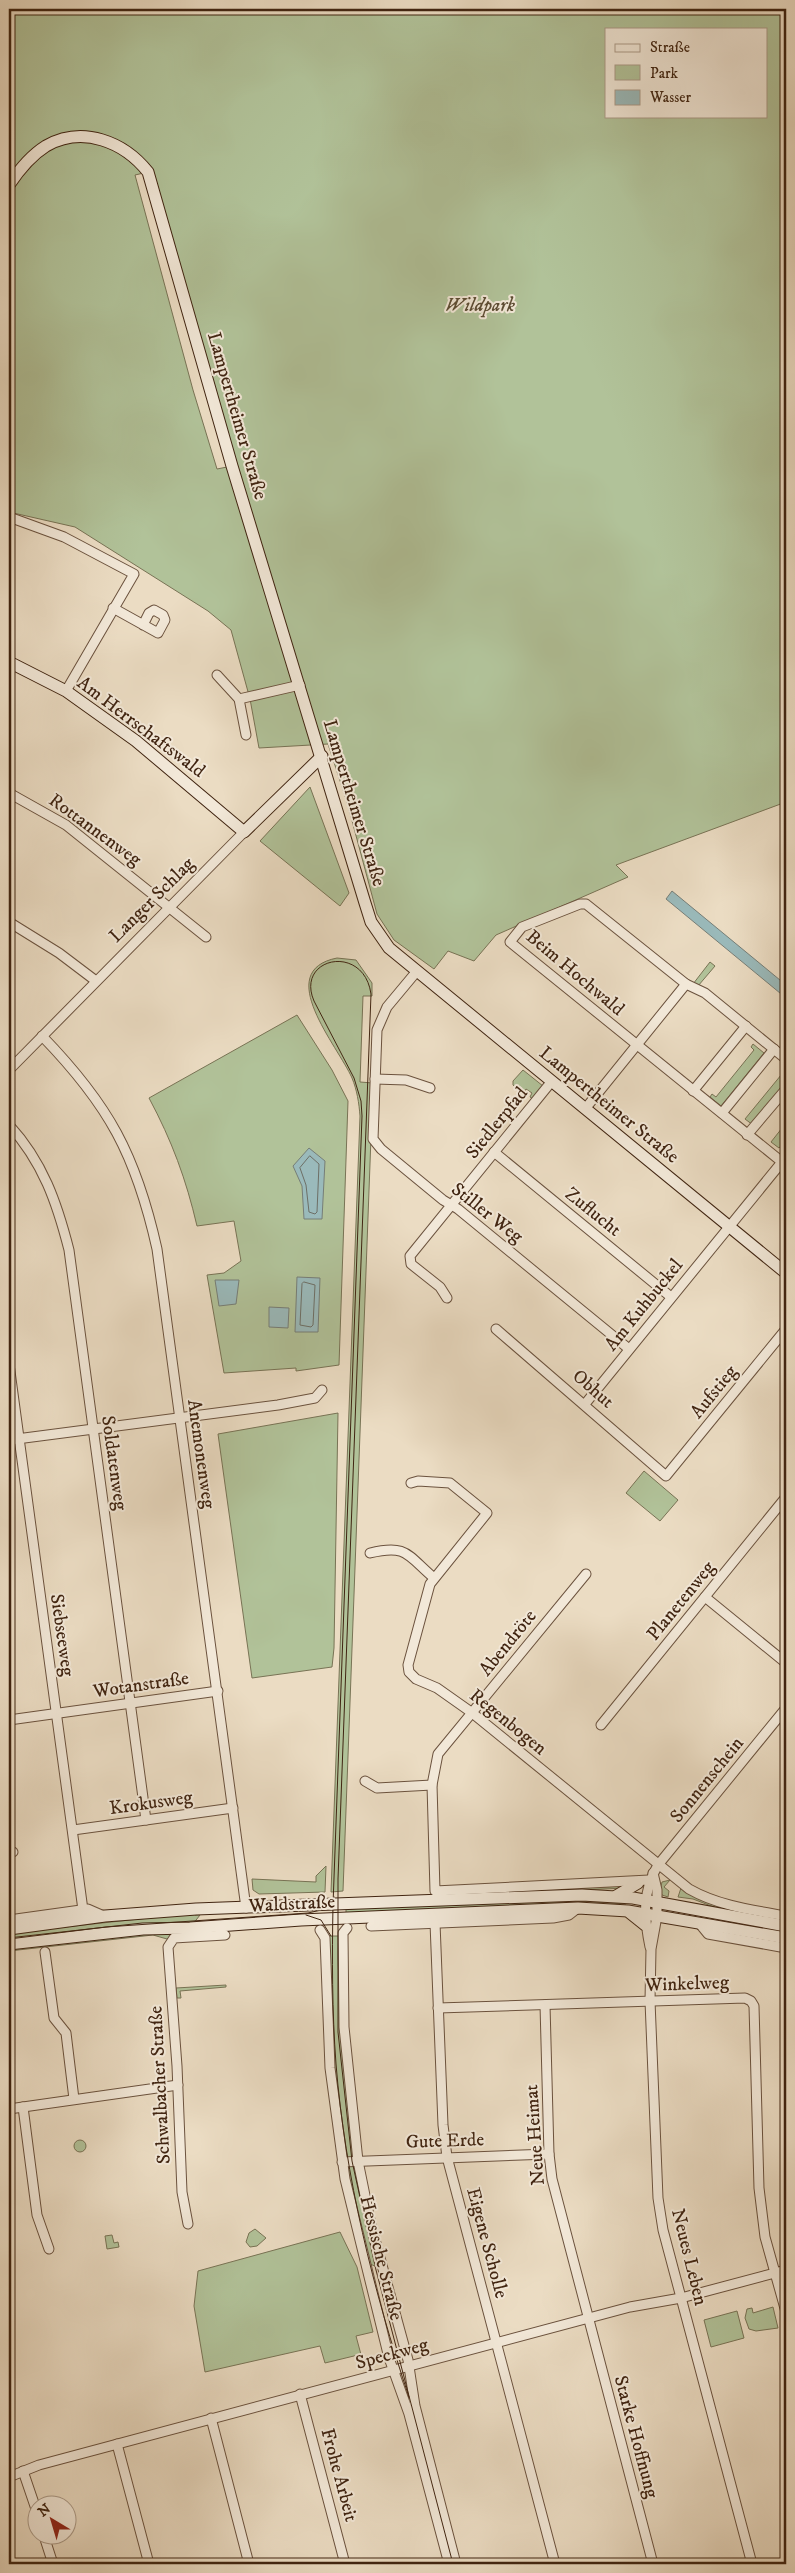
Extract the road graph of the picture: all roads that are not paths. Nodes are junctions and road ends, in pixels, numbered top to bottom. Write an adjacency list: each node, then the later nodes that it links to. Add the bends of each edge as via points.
1 (9, 185): 7 (street, Lampertheimer Straße, via 25,163 47,146 89,136 124,148 138,158 148,172 232,466)
2 (9, 517): 3 (street, via 64,537 134,574)
3 (113, 608): 4 (street); 8 (street)
4 (143, 624)
5 (9, 662): 8 (street, Am Herrschaftswald)
6 (216, 675): 9 (street)
7 (300, 685): 9 (street); 11 (street, Lampertheimer Straße)
8 (66, 692): 13 (street, Am Herrschaftswald, via 136,741)
9 (239, 699): 10 (street)
10 (246, 735)
11 (322, 756): 13 (street, Langer Schlag); 17 (street, Lampertheimer Straße, via 371,922 390,948)
12 (9, 793): 14 (street, Rottannenweg, via 66,826)
13 (244, 832): 14 (street, Langer Schlag)
14 (169, 907): 16 (street, Rottannenweg); 18 (street, Langer Schlag)
15 (9, 922): 18 (street)
16 (206, 937)
17 (417, 971): 26 (street, Stiller Weg, via 381,1018 377,1030); 27 (street, Lampertheimer Straße)
18 (96, 981): 21 (street, Langer Schlag)
19 (686, 984): 20 (street, via 705,993); 22 (street); 22 (street, Beim Hochwald, via 586,904 522,927 510,942)
20 (746, 1026): 23 (street); 29 (street)
21 (42, 1036): 25 (street, Langer Schlag); 48 (street, Anemonenweg, via 95,1095 118,1132 134,1167 148,1207 157,1249)
22 (636, 1045): 29 (street); 31 (street)
23 (774, 1049): 24 (street); 32 (street)
24 (786, 1059)
25 (9, 1070)
26 (375, 1079): 28 (street, via 406,1080); 37 (street, Stiller Weg, via 373,1139)
27 (552, 1081): 31 (street, Lampertheimer Straße); 35 (street, Siedlerpfad)
28 (430, 1088)
29 (693, 1090): 32 (street)
30 (786, 1090): 34 (street)
31 (585, 1108): 38 (street, Lampertheimer Straße)
32 (722, 1113): 34 (street)
33 (9, 1125): 49 (street, Soldatenweg, via 38,1164 57,1203 69,1250)
34 (747, 1135): 36 (street)
35 (494, 1152): 37 (street, Siedlerpfad); 40 (street, Zuflucht)
36 (784, 1160): 38 (street, Am Kuhbuckel)
37 (451, 1205): 41 (street, Siedlerpfad, via 410,1256 411,1264 440,1287); 44 (street, Stiller Weg)
38 (729, 1226): 39 (street, Lampertheimer Straße); 40 (street, Am Kuhbuckel)
39 (786, 1273)
40 (671, 1297): 44 (street, Am Kuhbuckel)
41 (447, 1298)
42 (496, 1329): 47 (street, Obhut)
43 (786, 1329): 52 (street, Aufstieg)
44 (629, 1349): 47 (street, Am Kuhbuckel)
45 (9, 1364): 50 (street, Siebseeweg)
46 (322, 1390): 48 (street, via 316,1398)
47 (585, 1404): 52 (street, Obhut)
48 (180, 1418): 49 (street); 60 (street, Anemonenweg)
49 (93, 1428): 50 (street); 61 (street, Soldatenweg)
50 (19, 1439): 51 (street); 64 (street, Siebseeweg)
51 (9, 1440)
52 (666, 1476)
53 (411, 1483): 57 (street, Regenbogen, via 450,1483 487,1512)
54 (786, 1498): 58 (street, Planetenweg)
55 (370, 1553): 57 (street, via 400,1549)
56 (586, 1574): 63 (street, Abendröte)
57 (434, 1578): 63 (street, Regenbogen, via 408,1665 416,1678 449,1695)
58 (705, 1596): 59 (street); 66 (street, Planetenweg)
59 (786, 1663)
60 (218, 1691): 61 (street, Wotanstraße); 69 (street, Anemonenweg)
61 (130, 1703): 64 (street, Wotanstraße); 70 (street, Soldatenweg)
62 (786, 1708): 72 (street, Sonnenschein)
63 (471, 1712): 68 (street, Abendröte, via 438,1754); 72 (street, Regenbogen)
64 (56, 1713): 65 (street, Wotanstraße); 71 (street, Siebseeweg)
65 (9, 1720)
66 (601, 1725)
67 (364, 1781): 68 (street, via 377,1788)
68 (432, 1785): 73 (street, Abendröte)
69 (233, 1808): 70 (street, Krokusweg); 77 (street, Anemonenweg)
70 (146, 1820): 71 (street, Krokusweg)
71 (73, 1830): 79 (street, Siebseeweg)
72 (649, 1875): 73 (street); 74 (street); 76 (street); 81 (street, via 726,1905)
73 (435, 1891): 75 (street)
74 (616, 1896): 75 (street, Waldstraße, via 582,1894); 76 (street, Waldstraße)
75 (425, 1901): 77 (street, Waldstraße)
76 (652, 1901): 83 (street); 91 (street, Waldstraße)
77 (246, 1908): 80 (street, Waldstraße)
78 (578, 1908): 82 (street, Waldstraße); 83 (street, Waldstraße, via 628,1912); 88 (street, Waldstraße, via 569,1915 553,1918)
79 (83, 1910): 80 (street, Waldstraße); 84 (street, Waldstraße)
80 (105, 1916): 92 (street, Waldstraße)
81 (786, 1916)
82 (382, 1917): 86 (street, Waldstraße); 90 (street)
83 (649, 1918): 89 (street); 98 (street, Neues Leben); 98 (street, Neues Leben)
84 (9, 1920)
85 (306, 1920): 86 (street, Waldstraße); 87 (street, Waldstraße); 93 (street)
86 (354, 1921): 90 (street); 101 (street, Hessische Straße, via 343,1933)
87 (250, 1923): 94 (street); 96 (street, Waldstraße, via 143,1929)
88 (435, 1923): 90 (street, Waldstraße); 104 (street, Eigene Scholle)
89 (699, 1923): 95 (street); 97 (street, via 708,1934)
90 (371, 1926)
91 (786, 1926)
92 (9, 1929)
93 (320, 1930): 100 (street, Hessische Straße, via 325,1938)
94 (225, 1935): 105 (street, Schwalbacher Straße, via 174,1938 169,1943)
95 (786, 1938)
96 (9, 1944)
97 (786, 1948)
98 (650, 1950): 102 (street, Neues Leben)
99 (45, 1952): 106 (street, via 54,2018 66,2033)
100 (326, 1952): 101 (street); 112 (street, Hessische Straße, via 330,2068)
101 (343, 1952): 111 (street, Hessische Straße, via 346,2061)
102 (650, 2001): 103 (street, Winkelweg); 116 (street, Winkelweg, via 745,1998 754,2006 759,2188 765,2237); 117 (street, Neues Leben, via 658,2198)
103 (545, 2005): 104 (street, Winkelweg); 109 (street, Neue Heimat)
104 (438, 2008): 110 (street, Eigene Scholle)
105 (178, 2085): 106 (street); 113 (street, Schwalbacher Straße, via 182,2192)
106 (74, 2099): 107 (street)
107 (23, 2106): 108 (street); 114 (street, via 37,2215)
108 (9, 2108)
109 (549, 2154): 110 (street, Gute Erde); 119 (street, Neue Heimat, via 555,2193)
110 (447, 2157): 111 (street, Gute Erde); 120 (street, Eigene Scholle)
111 (358, 2161): 112 (street, Gute Erde); 121 (street, Hessische Straße, via 371,2225)
112 (342, 2162): 122 (street, Hessische Straße, via 355,2226)
113 (188, 2224)
114 (49, 2250)
115 (786, 2270): 116 (street, Speckweg)
116 (775, 2273): 117 (street, Speckweg); 118 (street, Winkelweg)
117 (681, 2298): 119 (street, Speckweg); 138 (street, Neues Leben)
118 (786, 2312)
119 (588, 2318): 120 (street, Speckweg); 137 (street, Starke Hoffnung)
120 (496, 2342): 121 (street, Speckweg); 136 (street, Eigene Scholle)
121 (409, 2366): 122 (street, Speckweg); 135 (street, Hessische Straße, via 417,2414)
122 (393, 2371): 123 (street, Speckweg); 134 (street, Hessische Straße, via 409,2414)
123 (300, 2394): 124 (street, Speckweg); 133 (street, Frohe Arbeit)
124 (211, 2418): 125 (street, Speckweg); 132 (street)
125 (117, 2444): 126 (street, Speckweg); 131 (street)
126 (23, 2471): 127 (street, Speckweg); 128 (street)
127 (9, 2477)
128 (32, 2496)
129 (47, 2546): 130 (street)
130 (53, 2564)
131 (149, 2564)
132 (250, 2564)
133 (345, 2564)
134 (448, 2564)
135 (456, 2564)
136 (555, 2564)
137 (653, 2564)
138 (752, 2564)

